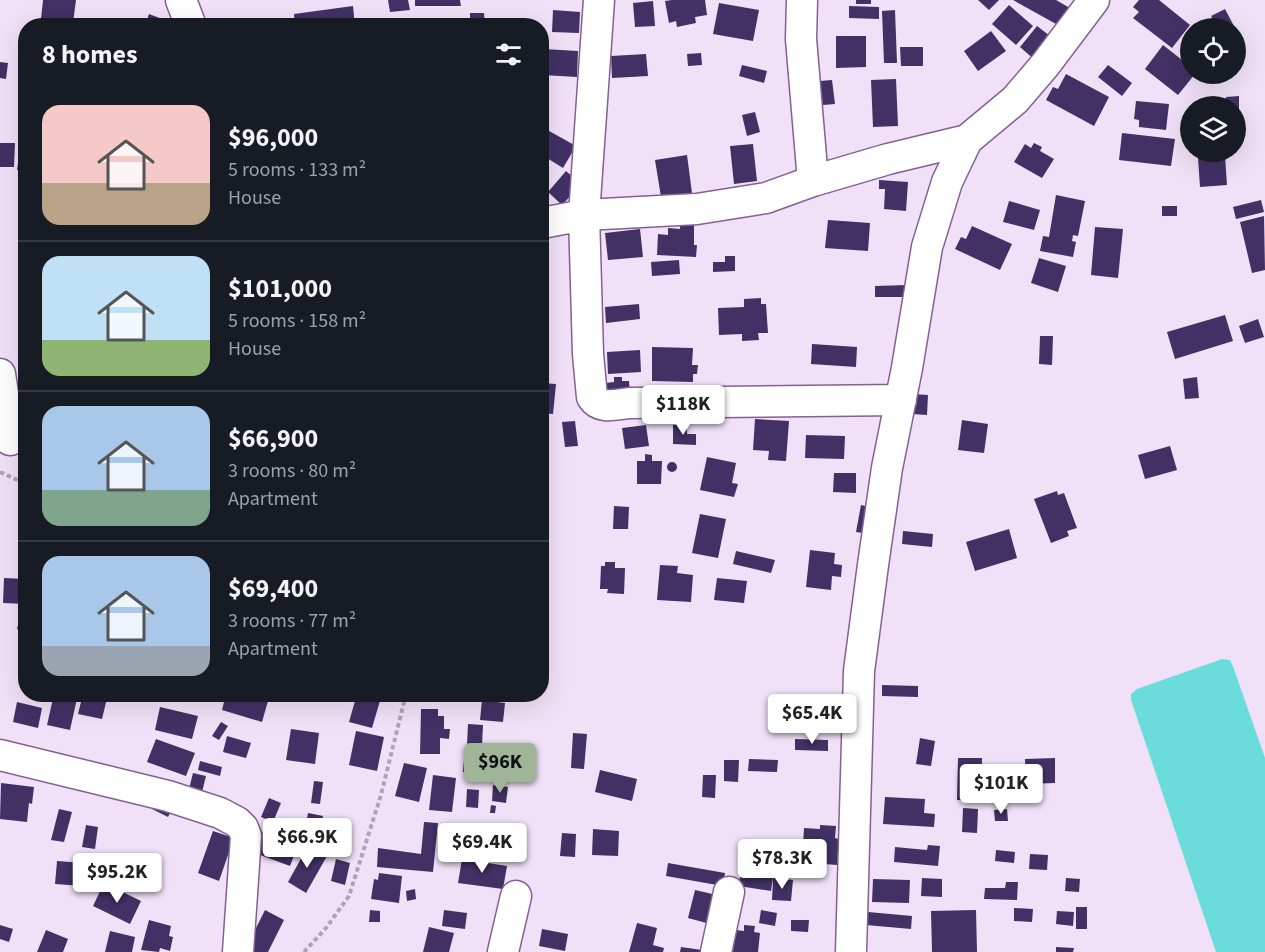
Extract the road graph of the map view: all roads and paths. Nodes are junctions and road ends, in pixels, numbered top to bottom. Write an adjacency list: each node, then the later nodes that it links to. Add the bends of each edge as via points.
1 (181, 0): 5 (street)
2 (599, 0): 8 (street)
3 (802, 0): 7 (street, via 801,39)
4 (1094, 0): 6 (street, via 1015,99)
5 (188, 18)
6 (967, 140): 7 (street); 11 (street, via 947,182 927,248)
7 (813, 181): 8 (street, via 766,198 698,209)
8 (584, 215): 9 (street); 11 (street, via 588,354 595,403)
9 (549, 222)
10 (0, 374): 12 (street)
11 (901, 400): 23 (street, via 887,468 859,671)
12 (12, 440)
13 (0, 472): 14 (path)
14 (18, 480)
15 (404, 702): 20 (path, via 381,795 349,896)
16 (0, 755): 19 (street, via 168,796 237,822 246,836)
17 (729, 892): 22 (street)
18 (516, 896): 21 (street)
19 (238, 952)
20 (304, 952)
21 (503, 952)
22 (716, 952)
23 (851, 952)

